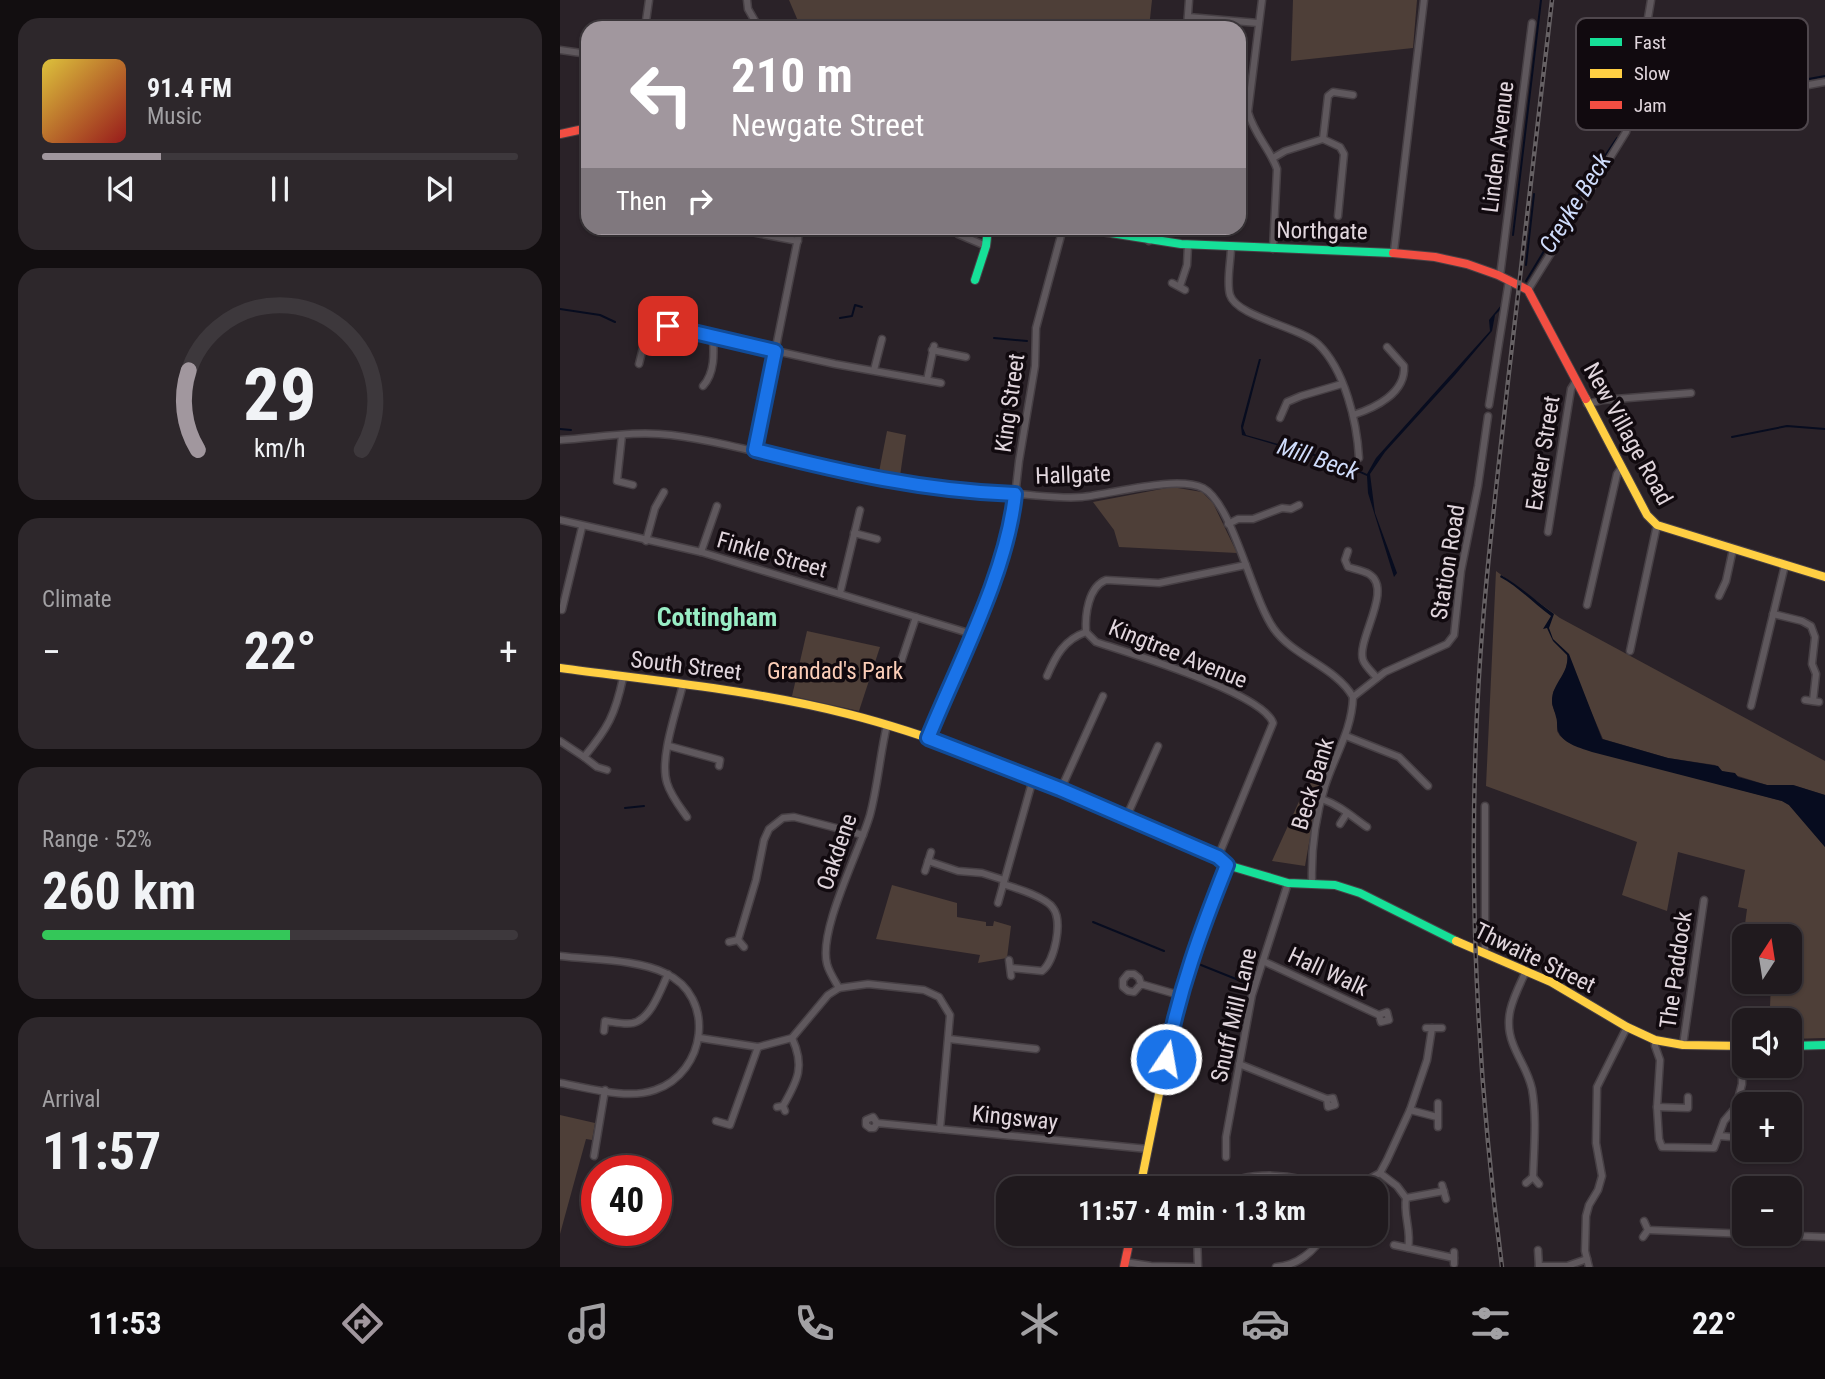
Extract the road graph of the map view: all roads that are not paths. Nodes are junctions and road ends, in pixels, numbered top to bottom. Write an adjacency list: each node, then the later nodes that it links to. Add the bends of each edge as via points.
1 (649, 0): 9 (street)
2 (747, 0): 10 (street)
3 (1189, 0): 7 (street)
4 (1262, 0): 14 (street)
5 (1424, 0): 38 (street)
6 (1650, 0): 8 (street)
7 (1188, 17): 11 (street); 12 (street)
8 (1646, 18)
9 (646, 21)
10 (755, 21)
11 (1188, 21)
12 (1235, 21)
13 (1246, 22): 14 (street)
14 (1258, 23): 23 (street, via 1248,112 1253,130)
15 (1532, 23): 39 (street, Linden Avenue)
16 (560, 50): 17 (street)
17 (581, 53)
18 (1349, 92): 22 (street, via 1328,96)
19 (581, 130): 21 (street)
20 (1626, 130): 43 (street)
21 (560, 134)
22 (1323, 139): 23 (street); 24 (street, via 1344,154)
23 (1273, 158): 37 (street, via 1278,181)
24 (1340, 212)
25 (766, 235): 32 (street)
26 (798, 235): 32 (street)
27 (960, 235): 35 (street)
28 (987, 235): 35 (street)
29 (1061, 235): 72 (street, King Street, via 1038,312 1035,366)
30 (1117, 235): 33 (street, Northgate)
31 (1150, 235): 33 (street)
32 (797, 241): 47 (street)
33 (1149, 241): 34 (street, Northgate)
34 (1188, 245): 36 (street, Northgate); 42 (street)
35 (986, 246): 40 (street)
36 (1231, 247): 37 (street, Northgate); 56 (street, via 1230,296 1238,306 1317,343)
37 (1273, 249): 38 (street, Northgate)
38 (1394, 251): 39 (street, Northgate, via 1470,265)
39 (1500, 276): 41 (street, Northgate)
40 (975, 280)
41 (1509, 280): 43 (street, Northgate); 60 (street)
42 (1179, 286)
43 (1528, 290): 54 (street, New Village Road)
44 (713, 336): 47 (street); 50 (street, via 649,323); 57 (street, via 712,367)
45 (882, 339): 52 (street)
46 (1388, 347): 51 (street)
47 (775, 351): 52 (street); 67 (street)
48 (966, 357): 53 (street, via 933,348)
49 (1413, 363): 51 (street)
50 (639, 365)
51 (1404, 366): 61 (street, via 1398,387 1381,404)
52 (874, 370): 53 (street)
53 (927, 380): 55 (street)
54 (1576, 381): 59 (street, New Village Road); 82 (street, Exeter Street)
55 (941, 383)
56 (1342, 384): 61 (street); 63 (street, via 1287,402)
57 (703, 386)
58 (1691, 393): 59 (street)
59 (1587, 404): 69 (street, New Village Road)
60 (1489, 405)
61 (1353, 415): 68 (street)
62 (1488, 416): 107 (street, Station Road, via 1454,635 1447,644)
63 (1279, 417)
64 (622, 435): 65 (street, Hallgate); 67 (street, Hallgate, via 668,434); 70 (street, via 617,481)
65 (561, 440): 66 (street)
66 (560, 449)
67 (755, 450): 72 (street, Hallgate, via 930,488)
68 (1359, 459)
69 (1622, 467): 80 (street, New Village Road, via 1647,516); 96 (street)
70 (633, 485)
71 (664, 492): 85 (street, via 654,508)
72 (1015, 494): 79 (street, Hallgate, via 1080,497 1171,483 1203,488); 101 (street, King Street, via 1012,523)
73 (1299, 505): 75 (street)
74 (717, 506): 88 (street)
75 (1291, 509): 77 (street); 79 (street)
76 (860, 510): 83 (street)
77 (1294, 517)
78 (560, 520): 81 (street, Finkle Street)
79 (1228, 524): 89 (street, Hallgate)
80 (1657, 525): 86 (street, New Village Road); 102 (street)
81 (582, 527): 85 (street, Finkle Street); 97 (street)
82 (1548, 532)
83 (854, 533): 84 (street); 92 (street)
84 (877, 539)
85 (646, 541): 88 (street, Finkle Street)
86 (1733, 550): 90 (street, New Village Road); 93 (street)
87 (1348, 551): 94 (street, via 1348,567 1370,574)
88 (701, 552): 92 (street, Finkle Street)
89 (1246, 565): 100 (street, Kingtree Avenue, via 1159,583 1105,580 1094,588); 110 (street, Hallgate, via 1274,630 1342,683)
90 (1784, 565): 91 (street, New Village Road); 98 (street)
91 (1825, 577)
92 (840, 593): 99 (street, Finkle Street)
93 (1719, 596)
94 (1376, 597): 95 (street); 107 (street, via 1363,660)
95 (1385, 598)
96 (1591, 601)
97 (562, 610)
98 (1773, 614): 111 (street, via 1811,626 1816,674); 112 (street)
99 (916, 617): 101 (street, Finkle Street); 104 (street)
100 (1086, 632): 105 (street, Kingtree Avenue, via 1071,638); 134 (street, Kingtree Avenue, via 1096,642 1236,693 1271,715 1273,723)
101 (972, 634): 115 (street, King Street)
102 (1630, 651)
103 (560, 668): 106 (street, South Street)
104 (900, 668)
105 (1047, 671)
106 (623, 678): 108 (street, South Street); 119 (street, via 614,715)
107 (1377, 678): 110 (street, Station Road)
108 (683, 684): 113 (street, South Street, via 794,702); 117 (street)
109 (1103, 696): 124 (street)
110 (1353, 697): 114 (street, Beck Bank)
111 (1812, 701)
112 (1751, 706)
113 (887, 725): 115 (street, South Street); 132 (street, Oakdene)
114 (1346, 736): 123 (street, via 1399,757); 125 (street, Beck Bank)
115 (928, 738): 122 (street, South Street)
116 (560, 741): 119 (street)
117 (668, 746): 120 (street, via 720,760); 128 (street, via 667,786)
118 (1158, 746): 129 (street)
119 (584, 757): 121 (street, via 596,771)
120 (719, 766)
121 (607, 770)
122 (1033, 779): 124 (street, South Street); 138 (street)
123 (1428, 786)
124 (1060, 789): 129 (street, South Street)
125 (1322, 799): 127 (street); 140 (street, Beck Bank, via 1311,853)
126 (1485, 806): 146 (street)
127 (1347, 813): 130 (street); 131 (street)
128 (687, 817)
129 (1126, 818): 134 (street, South Street)
130 (1340, 824)
131 (1367, 827)
132 (863, 835): 143 (street, via 794,817 783,818 769,829); 153 (street, Oakdene, via 829,933 827,966)
133 (932, 852): 135 (street)
134 (1218, 857): 136 (street, South Street)
135 (928, 861): 137 (street); 138 (street)
136 (1227, 865): 139 (street, Thwaite Street); 154 (street)
137 (925, 871)
138 (1004, 882): 142 (street); 148 (street, via 1053,907 1057,943 1042,971 1011,972)
139 (1288, 883): 140 (street, Thwaite Street); 149 (street, Snuff Mill Lane)
140 (1312, 883): 146 (street, Thwaite Street, via 1360,893)
141 (1704, 900): 163 (street, The Paddock)
142 (998, 903)
143 (737, 940): 144 (street); 145 (street)
144 (729, 943)
145 (744, 947)
146 (1485, 953): 150 (street, Thwaite Street)
147 (560, 956): 151 (street, via 637,965)
148 (1009, 960)
149 (1263, 961): 155 (street, Hall Walk); 169 (street, Snuff Mill Lane)
150 (1526, 971): 156 (street, Thwaite Street); 192 (street, via 1508,1022 1532,1088)
151 (668, 974): 158 (street, via 642,1020 628,1024 605,1021); 159 (street, via 695,1005)
152 (1141, 984): 154 (street)
153 (839, 988): 160 (street); 161 (street, via 867,984 924,990 939,997 950,1015)
154 (1179, 995): 186 (street)
155 (1379, 1014)
156 (1627, 1027): 162 (street, Thwaite Street); 206 (street, via 1597,1087 1596,1143 1602,1176 1586,1216)
157 (1442, 1028): 178 (street, via 1429,1028 1427,1060)
158 (604, 1031)
159 (700, 1038): 167 (street); 172 (street, via 683,1072 670,1084 634,1093)
160 (792, 1038): 167 (street); 177 (street, via 799,1054 799,1073)
161 (949, 1039): 168 (street); 183 (street)
162 (1655, 1040): 163 (street, Thwaite Street); 176 (street, via 1660,1060)
163 (1683, 1045): 165 (street, Thwaite Street)
164 (1825, 1045): 166 (street)
165 (1732, 1046)
166 (1802, 1046)
167 (758, 1047): 180 (street, via 730,1125)
168 (1036, 1049)
169 (1240, 1064): 174 (street); 188 (street, Snuff Mill Lane)
170 (1742, 1078): 184 (street, via 1735,1107)
171 (560, 1083): 172 (street)
172 (605, 1090): 187 (street)
173 (1688, 1097): 176 (street, via 1688,1108)
174 (1326, 1099)
175 (1438, 1103): 179 (street)
176 (1657, 1107): 184 (street, via 1662,1147 1714,1148)
177 (782, 1108)
178 (1410, 1110): 179 (street); 189 (street)
179 (1437, 1117): 182 (street)
180 (716, 1121)
181 (877, 1123): 183 (street, Kingsway)
182 (1438, 1127)
183 (940, 1129): 186 (street, Kingsway)
184 (1719, 1136): 185 (street)
185 (1732, 1137)
186 (1148, 1149): 190 (street)
187 (594, 1155)
188 (1226, 1157)
189 (1380, 1172): 191 (street); 196 (street)
190 (1142, 1176)
191 (1373, 1176)
192 (1533, 1177): 193 (street); 194 (street)
193 (1526, 1183)
194 (1539, 1184)
195 (1444, 1192): 196 (street)
196 (1406, 1198): 203 (street)
197 (1644, 1221): 198 (street, via 1646,1234)
198 (1825, 1237)
199 (1394, 1245): 203 (street)
200 (1129, 1246): 207 (street)
201 (1197, 1246): 209 (street)
202 (1316, 1246): 210 (street, via 1306,1256)
203 (1408, 1248): 205 (street)
204 (1538, 1250): 208 (street)
205 (1454, 1258)
206 (1588, 1263): 208 (street)
207 (1125, 1264): 209 (street)
208 (1539, 1266)
209 (1196, 1267)
210 (1276, 1267)

